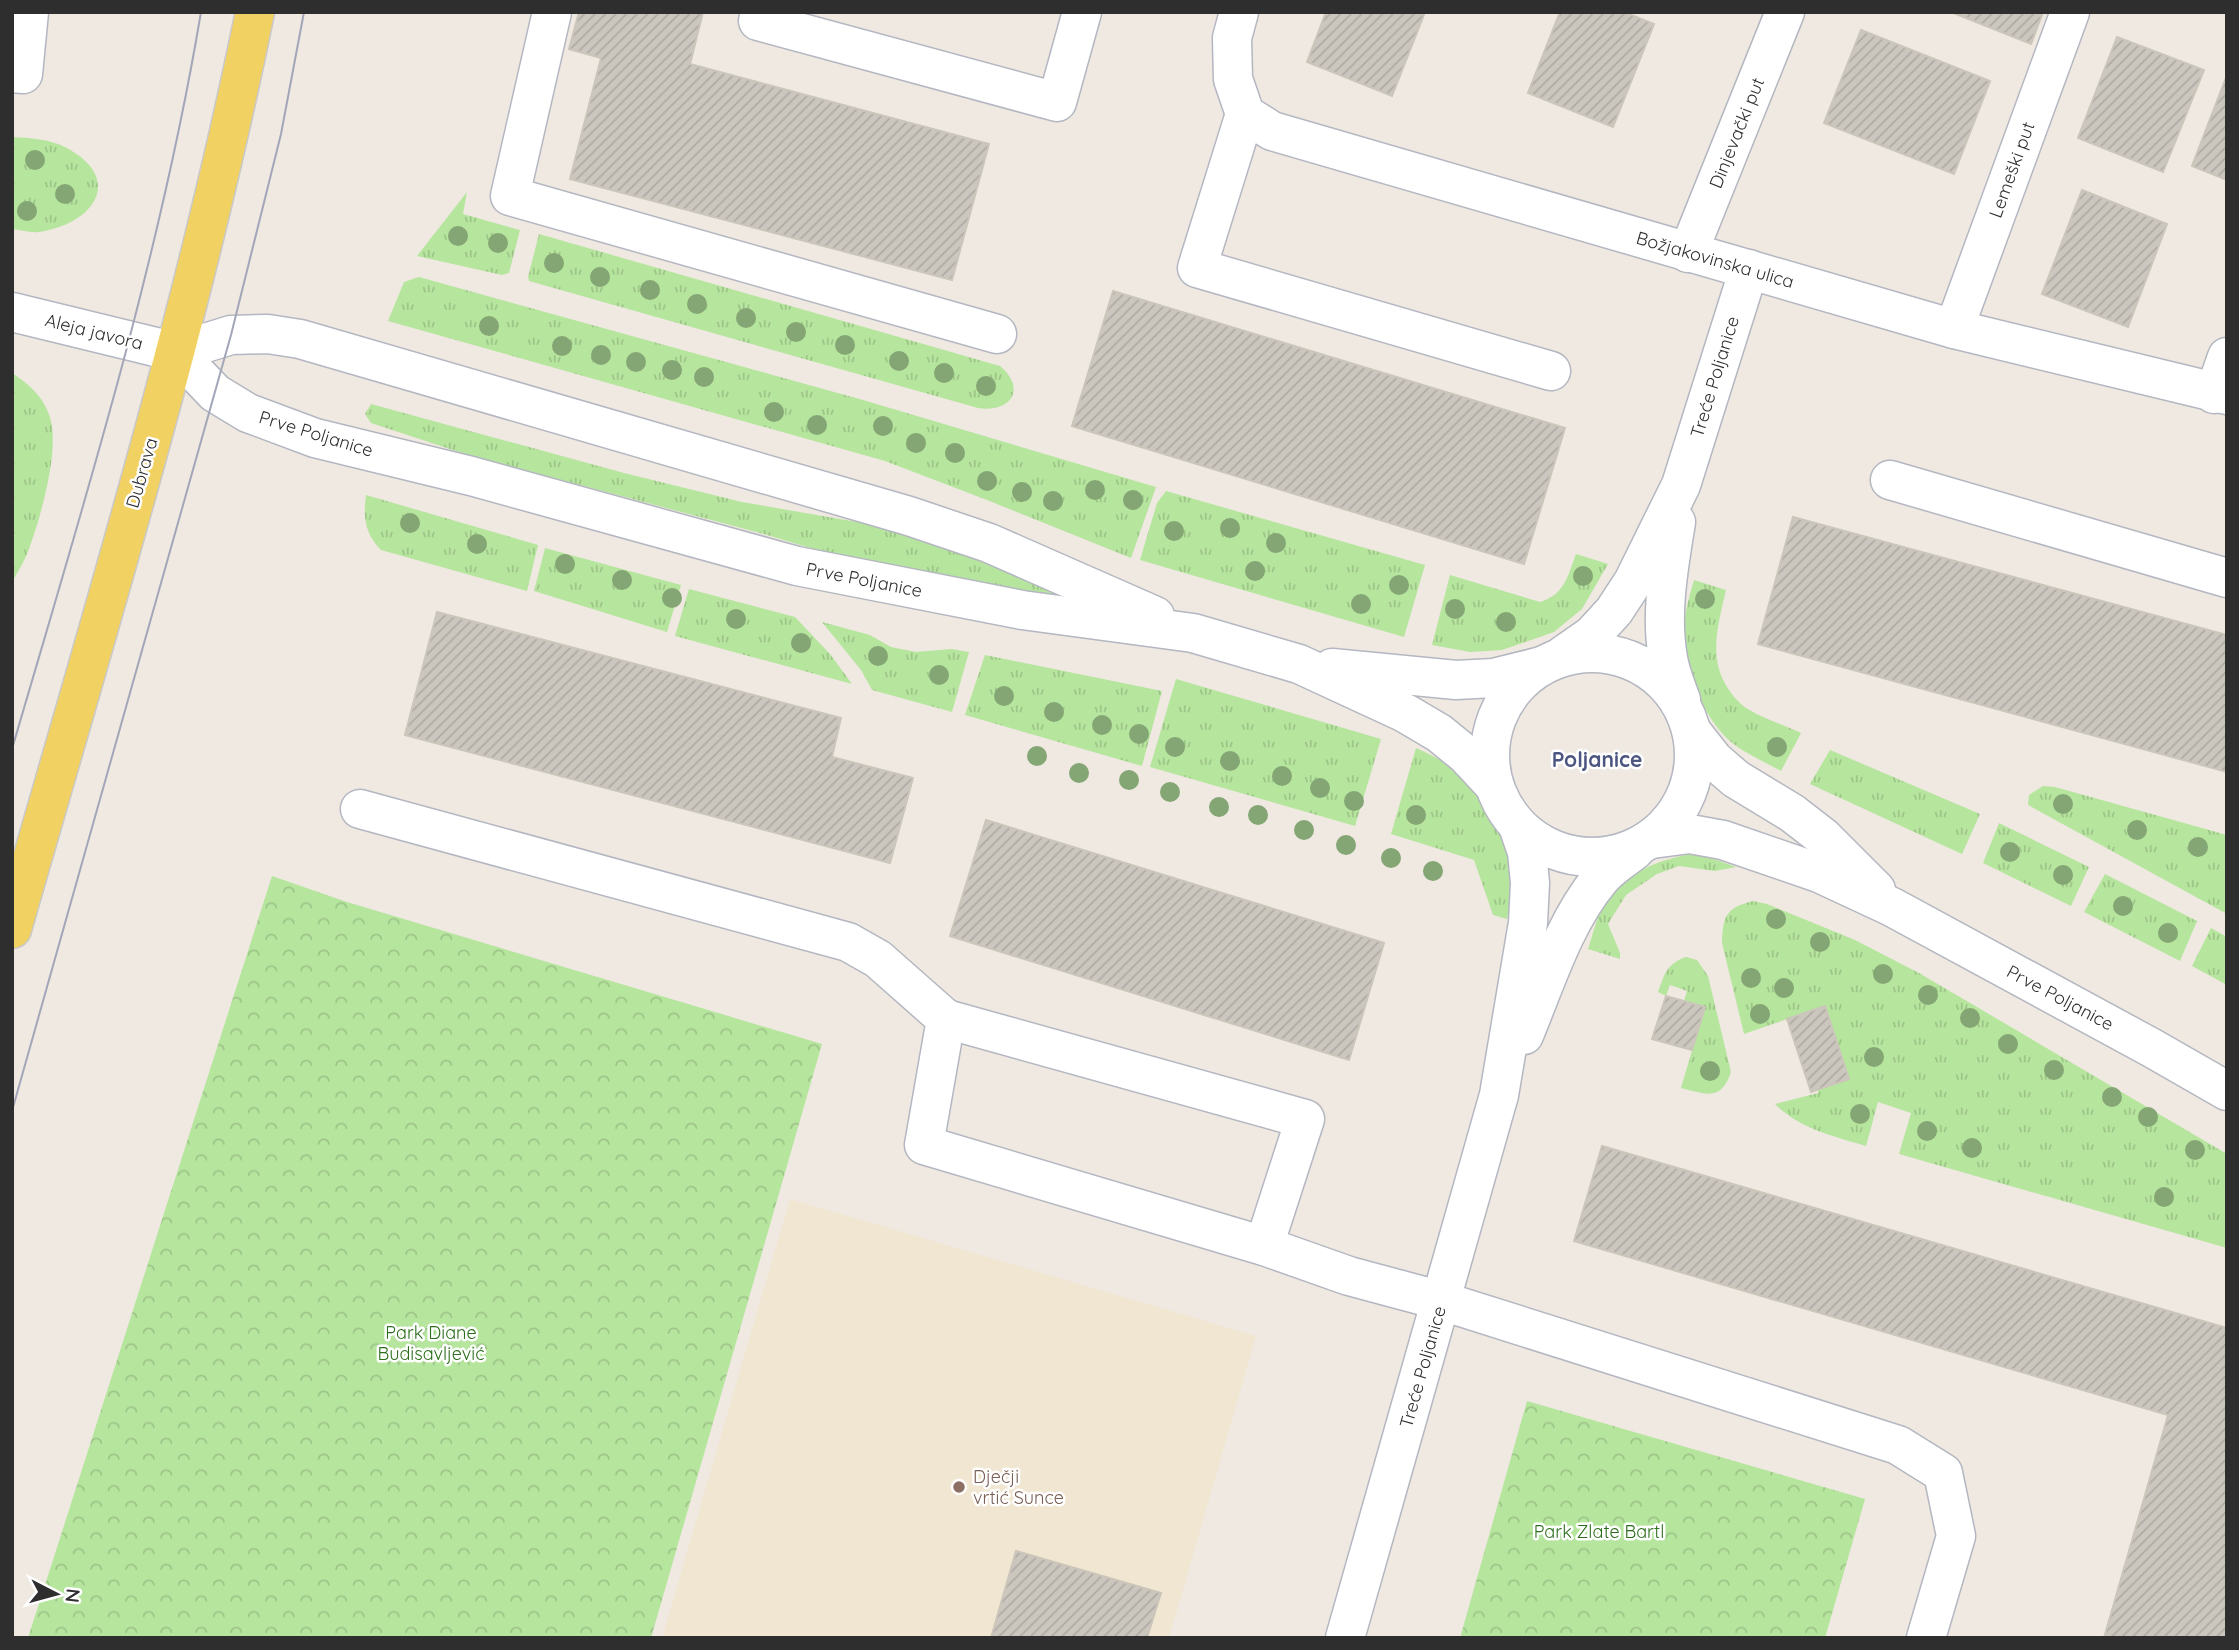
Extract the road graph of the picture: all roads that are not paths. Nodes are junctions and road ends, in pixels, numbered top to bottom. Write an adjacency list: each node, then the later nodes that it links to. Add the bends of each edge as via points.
1 (29, 12): 9 (street, via 23,74)
2 (255, 12): 16 (main road, Dubrava)
3 (552, 12): 15 (street, via 510,196)
4 (760, 12): 5 (street, via 758,21 1056,102)
5 (1082, 12)
6 (1240, 12): 10 (street, via 1232,38)
7 (1785, 12): 11 (street, Dinjevački put)
8 (2070, 12): 14 (street, Lemeški put)
9 (12, 73)
10 (1239, 96): 11 (street, Božjakovinska ulica, via 1272,131); 18 (street, via 1197,268)
11 (1688, 253): 12 (street, Božjakovinska ulica)
12 (1749, 269): 14 (street, Božjakovinska ulica); 21 (street, Treće Poljanice)
13 (12, 312): 16 (street, Aleja javora)
14 (1954, 329): 19 (street, Božjakovinska ulica)
15 (997, 334)
16 (176, 352): 23 (street, Prve Poljanice, via 215,393 248,413 315,438 797,566 1022,611); 23 (street, Prve Poljanice, via 231,334 300,339 909,516 1033,561); 32 (main road, Dubrava)
17 (2227, 357): 19 (street)
18 (1551, 372)
19 (2220, 394)
20 (1890, 480): 22 (street)
21 (1681, 485): 24 (street, Treće Poljanice, via 1614,611 1592,635); 26 (street, Treće Poljanice, via 1665,628 1668,661)
22 (2227, 578)
23 (1193, 633): 25 (street, Prve Poljanice)
24 (1550, 662): 25 (street, Prve Poljanice, via 1494,677 1457,680); 26 (street, via 1597,652 1631,659 1660,677); 27 (street, via 1513,690 1497,718 1489,751)
25 (1299, 664): 27 (street, Prve Poljanice, via 1439,733)
26 (1687, 718): 30 (street, via 1695,762 1689,792 1674,818); 31 (street, Prve Poljanice, via 1714,760 1823,837)
27 (1493, 784): 29 (street)
28 (360, 809): 33 (street, via 849,942 878,959)
29 (1518, 826): 30 (street, via 1544,846 1575,857 1607,857); 35 (street, Treće Poljanice, via 1527,852 1528,923)
30 (1645, 843): 31 (street, Prve Poljanice, via 1690,834 1723,839 1819,873); 35 (street, Treće Poljanice, via 1603,876 1584,902)
31 (1892, 907): 34 (street, Prve Poljanice)
32 (12, 929)
33 (946, 1019): 36 (street, via 924,1145); 36 (street, via 1305,1119)
34 (2227, 1091)
35 (1499, 1095): 37 (street, Treće Poljanice)
36 (1264, 1246): 37 (street, via 1349,1276)
37 (1442, 1301): 38 (street, Treće Poljanice); 39 (street, via 1898,1445 1943,1473 1956,1536)
38 (1345, 1638)
39 (1926, 1638)

